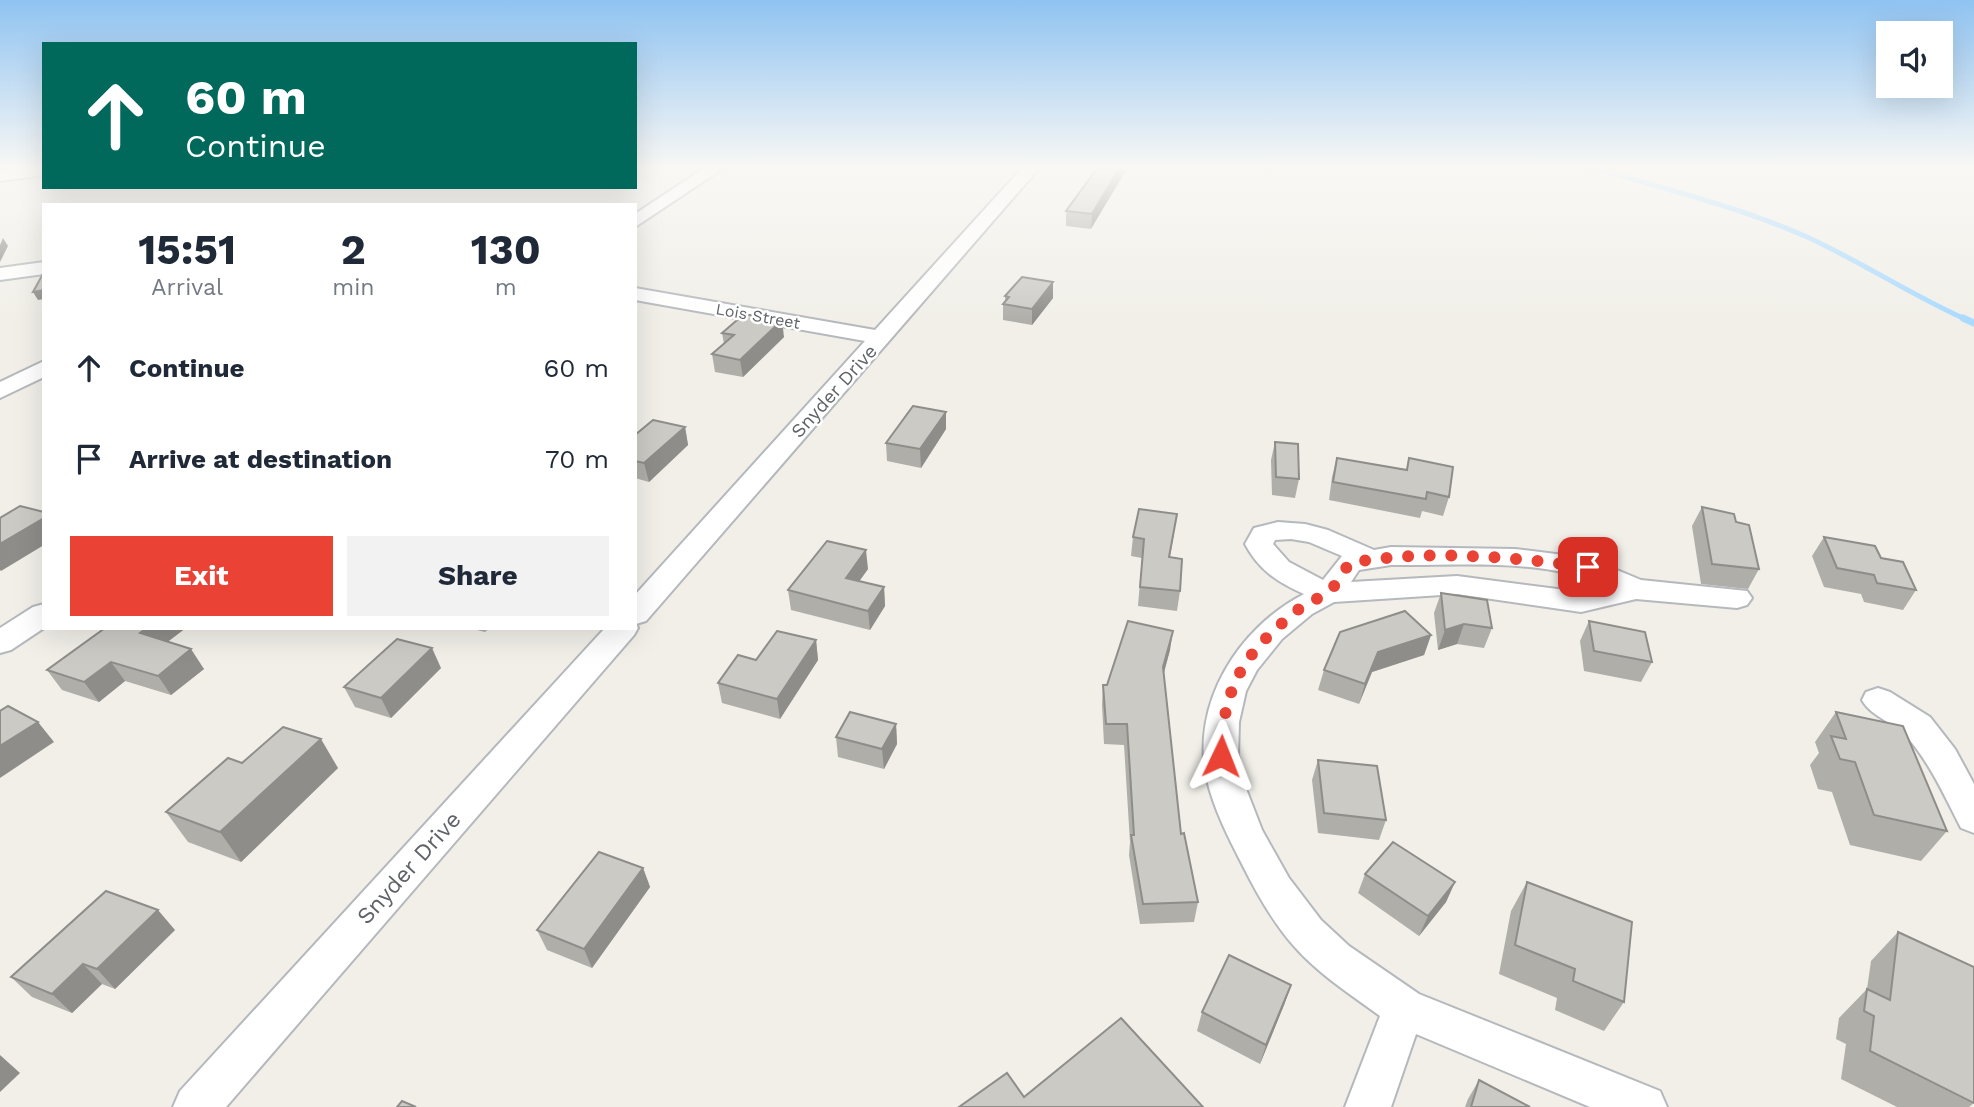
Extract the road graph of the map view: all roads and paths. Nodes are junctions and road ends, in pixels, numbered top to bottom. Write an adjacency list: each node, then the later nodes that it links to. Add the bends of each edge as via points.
1 (987, 219): 5 (street, Snyder Drive)
2 (42, 268): 3 (street)
3 (0, 274)
4 (637, 293): 5 (street, Lois Street)
5 (882, 338): 12 (street, Snyder Drive)
6 (42, 369): 7 (street)
7 (0, 391)
8 (1370, 559): 9 (street, via 1515,558 1588,567); 10 (street, via 1350,563); 10 (street, via 1298,530 1278,528 1264,534 1259,544 1265,558 1290,577)
9 (1636, 589): 10 (street, via 1581,602 1457,585); 11 (street)
10 (1328, 593): 18 (street, via 1271,632 1244,664 1230,691 1222,722 1225,781 1245,834 1275,890 1307,933)
11 (1737, 598)
12 (637, 612)
13 (42, 615): 15 (street)
14 (621, 630): 19 (street, Snyder Drive)
15 (0, 642)
16 (1878, 700): 17 (street, via 1917,726 1943,758)
17 (1974, 818)
18 (1404, 1008): 20 (street); 21 (street)
19 (195, 1107)
20 (1368, 1107)
21 (1644, 1107)

